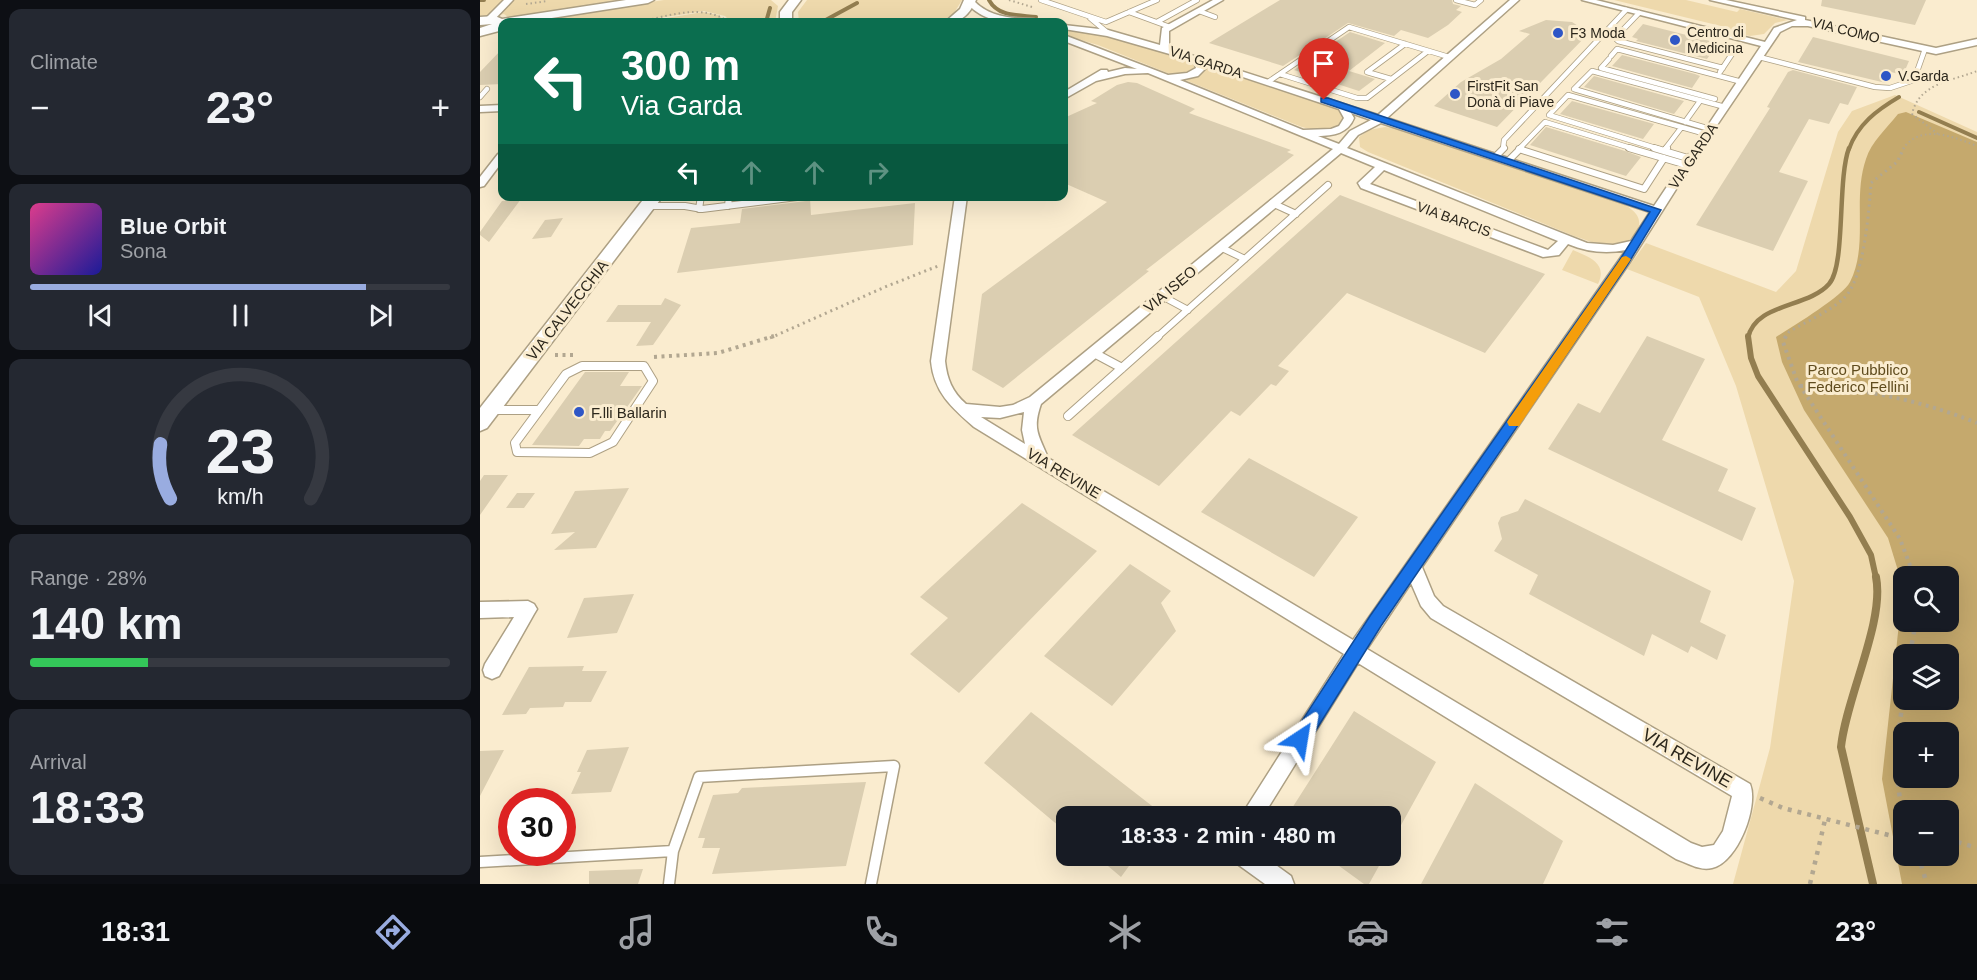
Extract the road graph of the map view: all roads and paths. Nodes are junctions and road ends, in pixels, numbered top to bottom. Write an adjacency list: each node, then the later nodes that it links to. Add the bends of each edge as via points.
1 (509, 0): 29 (street)
2 (648, 0): 24 (main road)
3 (778, 0): 22 (main road)
4 (795, 0): 22 (main road)
5 (1009, 0): 16 (path)
6 (1041, 0): 21 (lane)
7 (1157, 0): 19 (lane)
8 (1197, 0): 30 (lane)
9 (1219, 0): 18 (street)
10 (1456, 0): 11 (lane, via 1475,5)
11 (1481, 0)
12 (1514, 0): 45 (street, VIA ISEO)
13 (1586, 0): 17 (street)
14 (1714, 0): 33 (street, VIA COMO)
15 (970, 1): 27 (main road); 28 (street, via 977,10)
16 (1039, 10)
17 (1626, 10): 20 (street); 78 (lane, via 1504,140 1504,148)
18 (1199, 11): 23 (lane); 32 (street)
19 (1130, 12): 21 (lane, via 1106,22); 30 (lane)
20 (1639, 13): 40 (street); 48 (lane, via 1615,38 1618,41)
21 (1089, 16): 35 (lane)
22 (786, 17)
23 (1215, 17)
24 (513, 18)
25 (665, 18): 26 (path, via 705,12)
26 (724, 18)
27 (957, 18)
28 (1006, 18)
29 (490, 21): 34 (main road, via 495,28)
30 (1156, 22): 32 (lane)
31 (1068, 28): 35 (street, VIA GARDA)
32 (1168, 29): 41 (street, via 1162,41)
33 (1842, 30): 40 (street, VIA GARDA, via 1788,24 1777,30); 42 (street, VIA COMO)
34 (480, 32)
35 (1108, 33): 41 (street, VIA GARDA)
36 (1068, 39): 38 (street, VIA BARCIS)
37 (1977, 42): 42 (street, VIA COMO, via 1945,51)
38 (1084, 44): 51 (street, VIA BARCIS); 53 (street, via 1106,58 1107,66)
39 (1405, 44): 43 (lane); 50 (lane, via 1349,27); 54 (lane, via 1367,72)
40 (1767, 45): 46 (street, VIA GARDA)
41 (1165, 49): 47 (street, VIA GARDA)
42 (1925, 49): 46 (lane, via 1914,80 1890,88)
43 (1428, 51): 45 (lane); 54 (lane)
44 (1734, 51): 48 (lane)
45 (1449, 57): 58 (street, VIA ISEO)
46 (1759, 57): 56 (street, VIA GARDA)
47 (1198, 59): 51 (street, VIA BARCIS, via 1202,68 1194,75); 55 (street, VIA GARDA)
48 (1723, 68): 52 (lane)
49 (1977, 71): 73 (path, via 1926,89 1912,108 1912,114)
50 (1280, 74): 54 (lane, via 1358,98 1367,98); 55 (lane)
51 (1162, 76): 53 (street, via 1137,70); 69 (street, VIA BARCIS)
52 (1718, 76): 56 (lane); 62 (lane, via 1617,50 1601,68)
53 (1097, 78): 59 (street)
54 (1391, 79)
55 (1268, 82): 63 (street, VIA GARDA)
56 (1742, 82): 62 (street, VIA GARDA)
57 (487, 89): 60 (lane)
58 (1412, 90): 63 (street, VIA ISEO, via 1378,107); 66 (street, VIA ISEO)
59 (1068, 94)
60 (480, 97)
61 (1700, 101): 62 (lane); 67 (lane); 67 (lane, via 1592,71 1574,89)
62 (1727, 105): 71 (street, VIA GARDA)
63 (1343, 106): 66 (street, VIA GARDA); 69 (street, VIA BARCIS, via 1348,112 1348,123 1338,130 1322,133)
64 (498, 108): 65 (street)
65 (480, 109)
66 (1380, 119): 68 (street, VIA GARDA); 72 (street, VIA ISEO)
67 (1685, 122): 71 (lane)
68 (1400, 125): 72 (street, via 1376,125); 78 (street, VIA GARDA)
69 (1289, 127): 76 (street, VIA BARCIS)
70 (1681, 128): 71 (lane); 77 (lane); 77 (lane, via 1568,95 1549,115)
71 (1708, 131): 83 (street, VIA GARDA)
72 (1356, 132): 76 (street, VIA ISEO); 80 (street, via 1353,147)
73 (1938, 134): 74 (path); 109 (path, via 1916,137 1906,144 1897,162 1871,183 1857,276 1845,298 1789,332 1783,342)
74 (1977, 146)
75 (1519, 149): 79 (lane, via 1545,122); 79 (lane, via 1644,189); 82 (lane)
76 (1338, 150): 80 (street, VIA BARCIS); 92 (street, VIA ISEO)
77 (1664, 151): 83 (lane)
78 (1496, 157): 82 (street, VIA GARDA)
79 (1664, 158): 83 (lane)
80 (1369, 160): 84 (street, VIA BARCIS)
81 (498, 161): 85 (street)
82 (1508, 161): 95 (street, VIA GARDA)
83 (1689, 162): 95 (street, VIA GARDA)
84 (1383, 165): 97 (street, VIA BARCIS); 97 (street, VIA BARCIS, via 1365,186 1547,254 1555,252)
85 (480, 184)
86 (1328, 185): 96 (lane)
87 (651, 201): 94 (lane); 105 (main road, VIA CALVECCHIA)
88 (700, 201): 94 (lane)
89 (728, 201): 93 (lane)
90 (766, 201): 93 (lane)
91 (960, 201): 101 (street, VIA REVINE)
92 (1272, 203): 96 (lane); 99 (street, VIA ISEO)
93 (728, 206): 94 (lane)
94 (699, 209)
95 (1656, 210): 98 (street)
96 (1296, 214): 100 (lane)
97 (1566, 239): 98 (street, VIA BARCIS, via 1598,249)
98 (1634, 244): 118 (street)
99 (1220, 247): 100 (lane); 102 (street, VIA ISEO)
100 (1245, 259): 103 (lane)
101 (953, 261): 107 (path, via 735,349); 111 (street, VIA REVINE, via 938,362 942,387)
102 (1162, 296): 103 (lane); 104 (street, VIA ISEO)
103 (1188, 310): 108 (lane)
104 (1094, 353): 108 (lane); 110 (street, VIA ISEO)
105 (533, 354): 106 (path); 113 (main road, VIA CALVECCHIA)
106 (581, 355)
107 (646, 357)
108 (1122, 368): 114 (lane)
109 (1800, 386): 115 (path, via 1842,388 1919,401); 117 (path, via 1895,530)
110 (1035, 402): 111 (street, VIA ISEO, via 1019,411 997,414); 116 (street, via 1028,431 1034,448)
111 (963, 408): 116 (street, VIA REVINE, via 979,423)
112 (539, 410): 112 (lane, via 515,442 517,452 590,453 613,442 653,381 644,366 582,366 566,374); 113 (lane)
113 (485, 416)
114 (1068, 416)
115 (1977, 423)
116 (1046, 462): 120 (street, VIA REVINE)
117 (1910, 566)
118 (1414, 567): 120 (street); 123 (street, VIA REVINE, via 1427,601 1437,612)
119 (480, 610): 121 (street, via 528,609)
120 (1356, 652): 123 (street, VIA REVINE, via 1684,851 1702,858 1718,857 1728,848); 125 (street)
121 (492, 670)
122 (1901, 710): 124 (path)
123 (1743, 791): 126 (path)
124 (1899, 800)
125 (1257, 806)
126 (1825, 820): 127 (path); 137 (path)
127 (1893, 836)
128 (1959, 842): 129 (path)
129 (1977, 848)
130 (673, 851): 131 (lane); 134 (lane); 135 (lane, via 699,777 894,766)
131 (480, 862)
132 (1259, 866): 136 (street)
133 (1921, 866): 138 (path)
134 (669, 884)
135 (871, 884)
136 (1283, 884)
137 (1810, 884)
138 (1926, 884)

